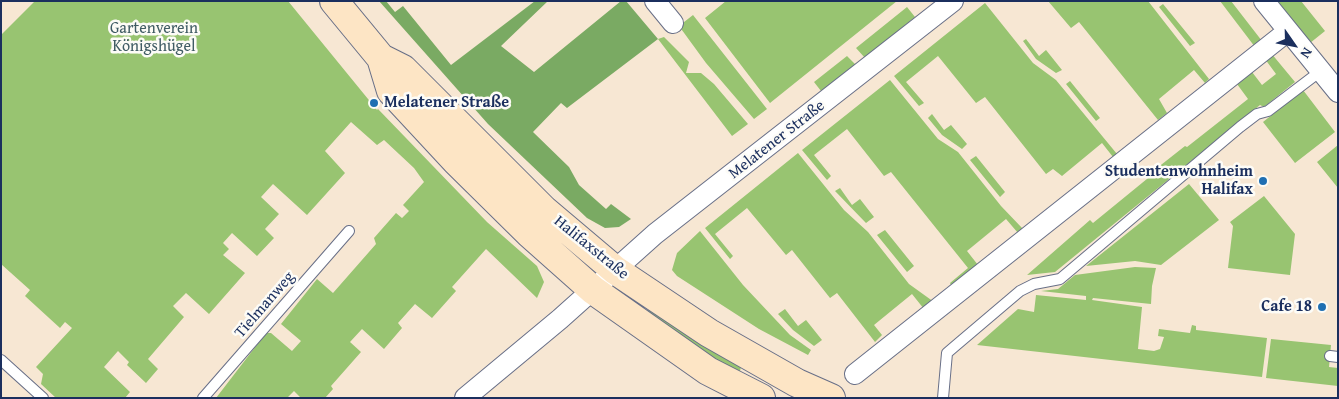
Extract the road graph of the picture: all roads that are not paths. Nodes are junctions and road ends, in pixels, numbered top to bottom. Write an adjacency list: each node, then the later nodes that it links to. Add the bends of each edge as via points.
1 (334, 1): 7 (main road, Halifaxstraße)
2 (655, 1): 5 (street)
3 (953, 1): 10 (street, Melatener Straße)
4 (1264, 1): 6 (street)
5 (673, 23)
6 (1288, 31): 8 (street); 14 (street)
7 (382, 58): 10 (main road, Halifaxstraße, via 403,69 544,210); 11 (main road, Halifaxstraße, via 392,91 419,121 530,234)
8 (1331, 77): 21 (lane, via 1257,114 1060,279 1034,284 1020,291 947,353)
9 (349, 232): 18 (lane, Tielmanweg)
10 (614, 270): 11 (street, Melatener Straße); 13 (main road, Halifaxstraße)
11 (593, 290): 16 (main road, Halifaxstraße, via 708,371); 19 (street, Melatener Straße)
12 (1, 360): 17 (lane)
13 (769, 367): 15 (main road, Halifaxstraße); 16 (main road)
14 (855, 374)
15 (793, 390): 20 (main road, Halifaxstraße)
16 (755, 396)
17 (43, 398)
18 (203, 398)
19 (465, 398)
20 (831, 398)
21 (943, 398)

